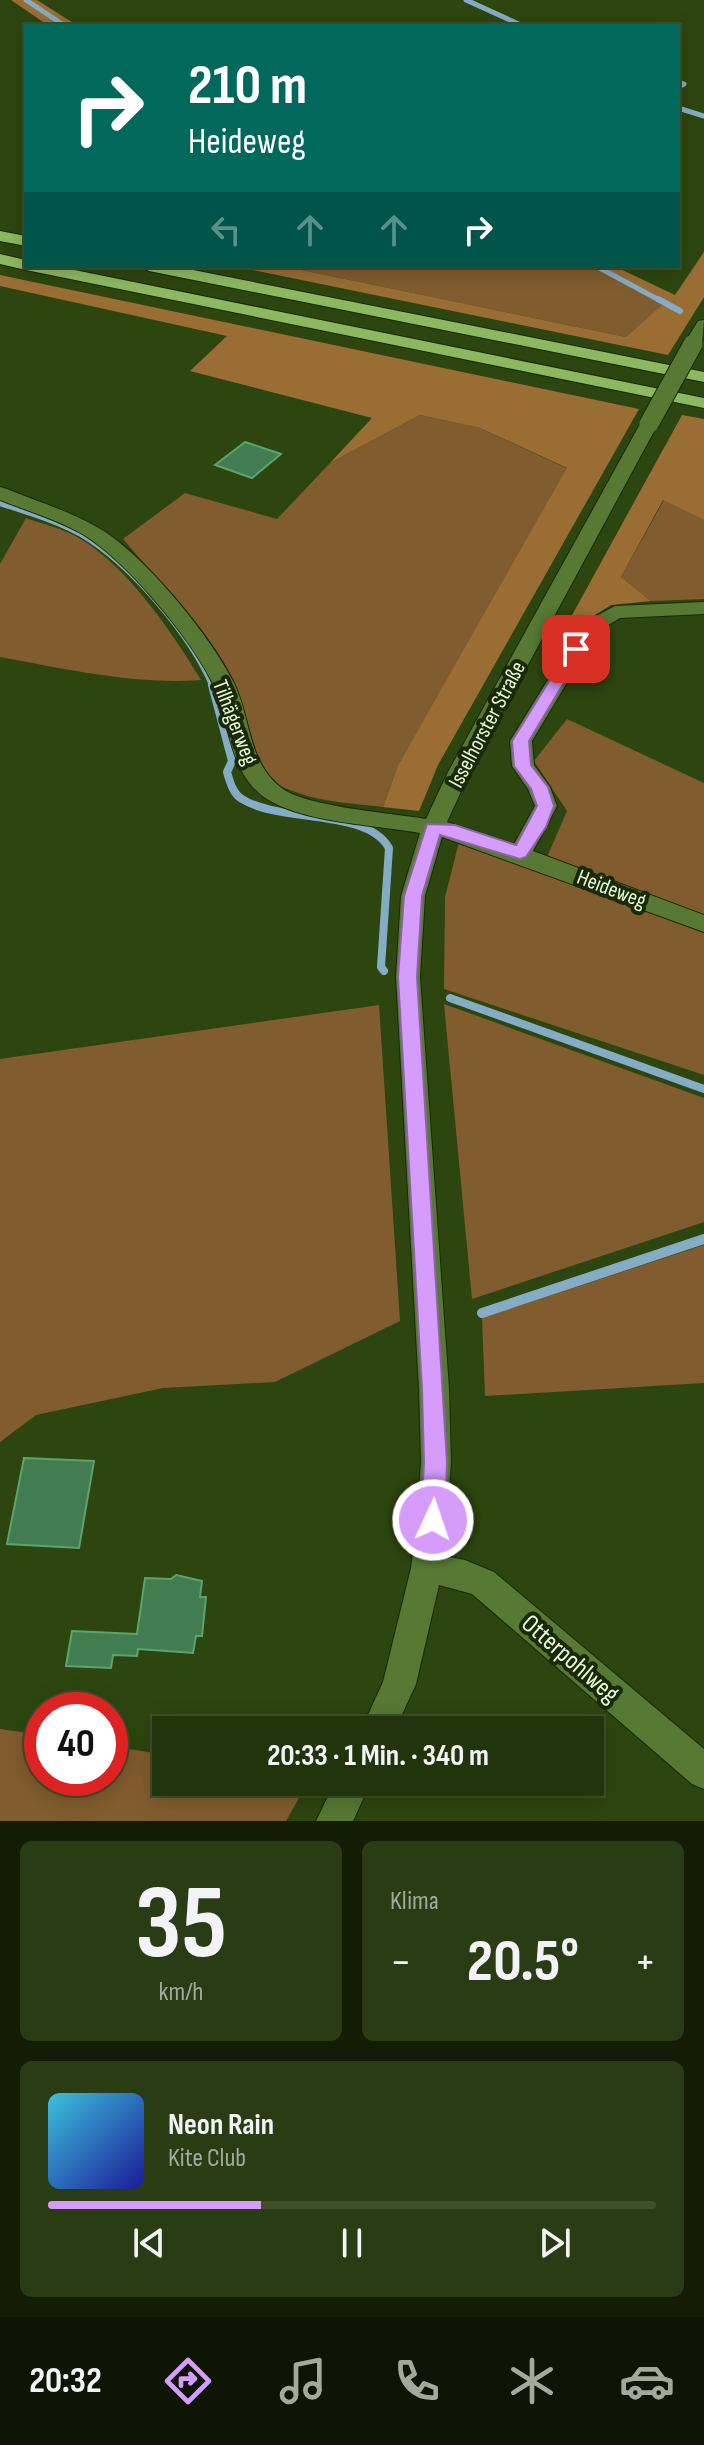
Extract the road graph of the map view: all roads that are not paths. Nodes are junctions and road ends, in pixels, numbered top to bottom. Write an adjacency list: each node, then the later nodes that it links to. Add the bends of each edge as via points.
1 (0, 236): 2 (highway)
2 (24, 241)
3 (0, 259): 4 (highway)
4 (24, 264)
5 (44, 268): 9 (highway)
6 (159, 268): 8 (highway)
7 (704, 325): 12 (street, Isselhorster Straße, bridge, via 465,760)
8 (704, 377)
9 (704, 403)
10 (0, 493): 12 (street, Tilhägerweg, via 89,530 122,553 193,635 223,682 245,757 259,780 278,796 303,806)
11 (704, 608): 13 (street, via 615,612 590,627 521,741 523,766 546,806)
12 (433, 828): 13 (street, Heideweg); 15 (street, Isselhorster Straße, via 413,896 408,977 434,1389 436,1462)
13 (520, 853): 14 (street, Heideweg)
14 (704, 924)
15 (427, 1568): 16 (street, Isselhorster Straße, via 399,1684); 17 (street, Otterpohlweg, via 483,1583)
16 (384, 1716)
17 (704, 1772)
18 (347, 1796): 19 (street)
19 (334, 1821)

